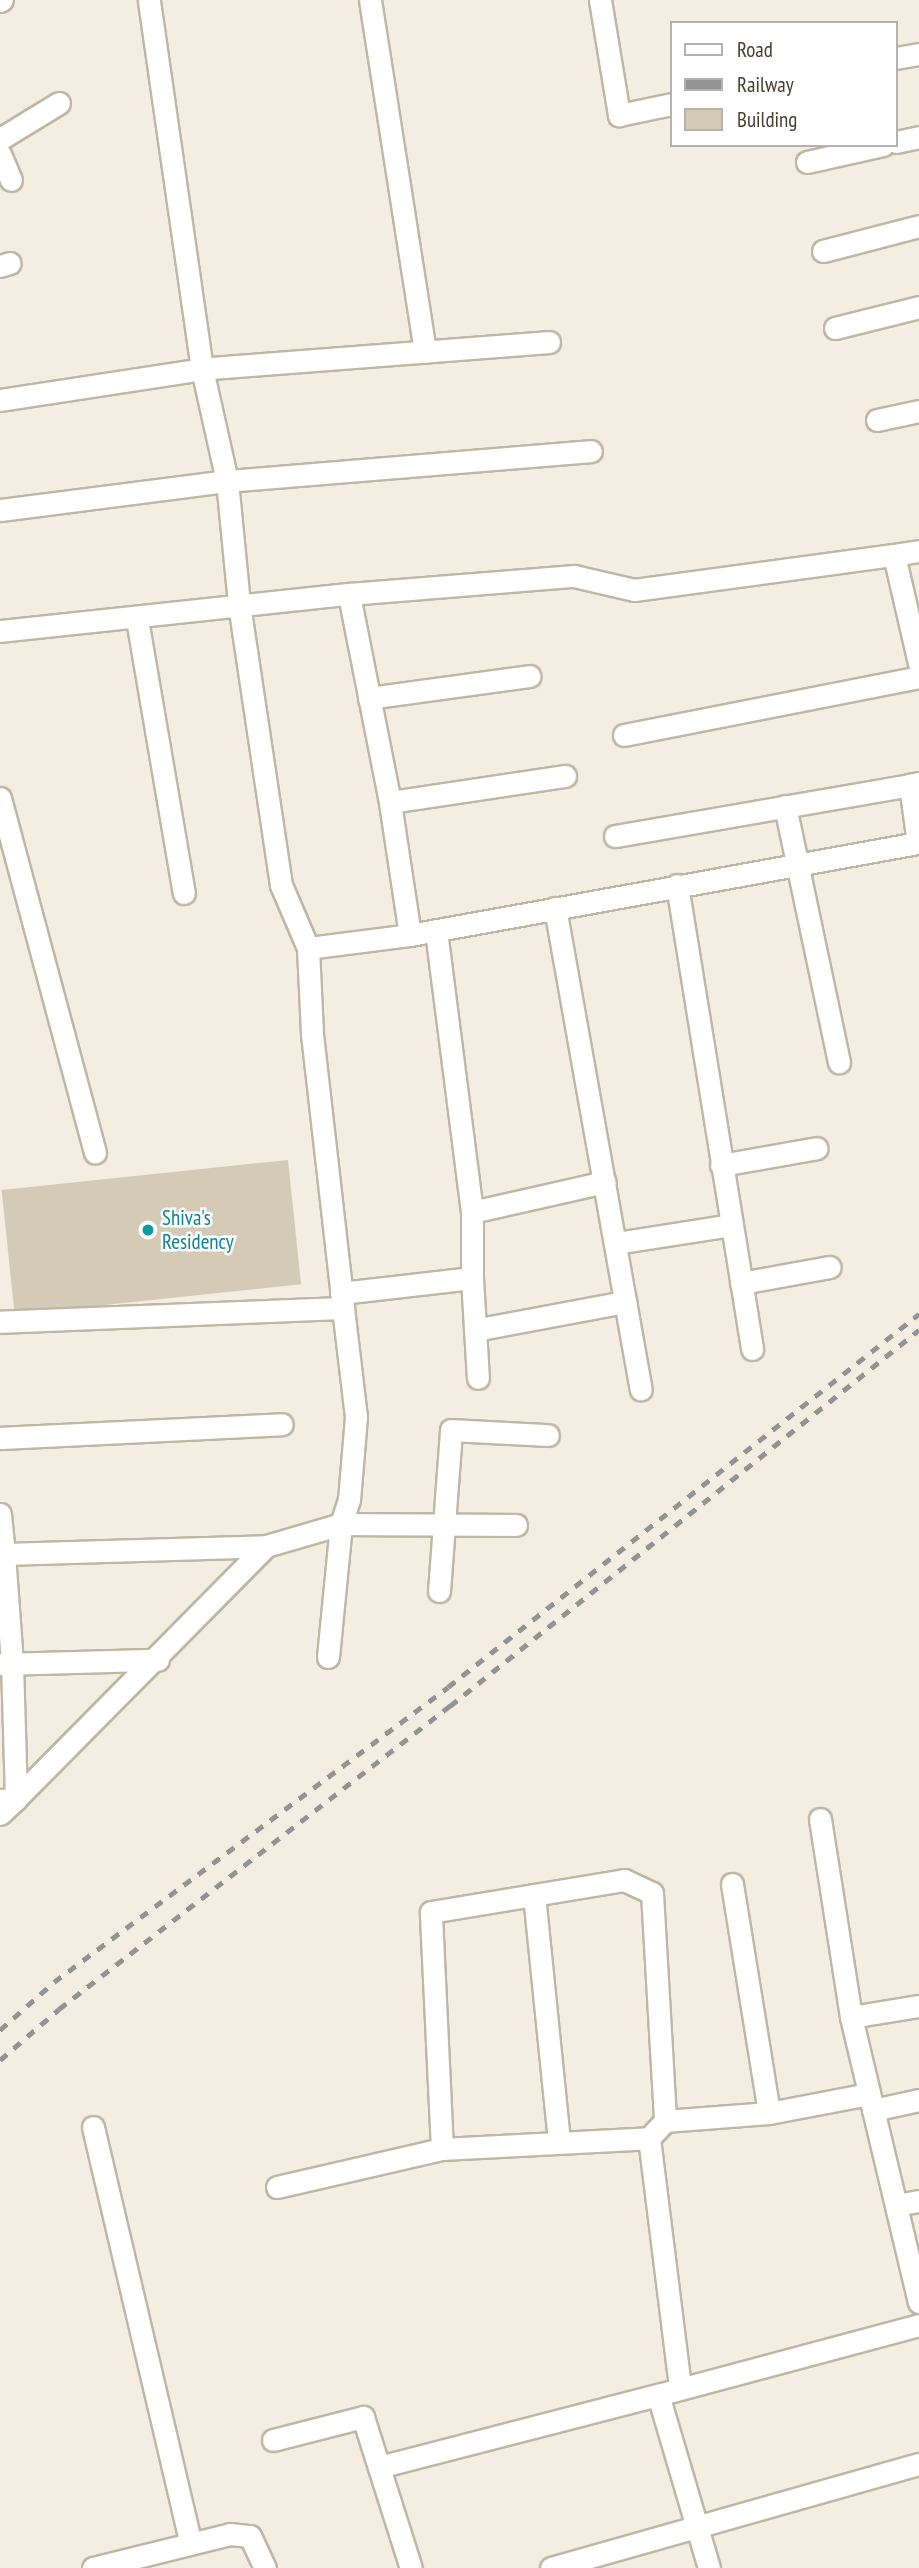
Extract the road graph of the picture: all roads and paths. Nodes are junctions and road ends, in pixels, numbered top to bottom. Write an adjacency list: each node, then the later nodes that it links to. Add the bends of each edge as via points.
1 (149, 0): 21 (street)
2 (370, 0): 20 (street)
3 (600, 0): 7 (street, via 619,115)
4 (919, 54): 5 (street)
5 (898, 58)
6 (60, 103): 9 (street)
7 (670, 104)
8 (919, 138): 10 (street)
9 (0, 139)
10 (898, 142)
11 (874, 147): 13 (street)
12 (0, 154): 14 (street)
13 (807, 162)
14 (11, 180)
15 (919, 226): 16 (street)
16 (823, 251)
17 (919, 307): 18 (street)
18 (835, 328)
19 (550, 342): 20 (street)
20 (425, 352): 21 (street)
21 (202, 369): 22 (street); 26 (street)
22 (0, 400)
23 (919, 411): 24 (street)
24 (877, 420)
25 (591, 451): 26 (street)
26 (227, 481): 27 (street); 31 (street)
27 (0, 510)
28 (919, 551): 29 (street)
29 (894, 555): 30 (street, via 634,590 574,576); 34 (street)
30 (349, 594): 31 (street); 37 (street)
31 (240, 604): 32 (street); 52 (street, via 281,885)
32 (137, 619): 33 (street); 48 (street)
33 (0, 631)
34 (919, 663)
35 (530, 676): 37 (street)
36 (919, 677): 38 (street)
37 (369, 698): 42 (street)
38 (624, 734)
39 (565, 776): 42 (street)
40 (914, 784): 43 (street); 45 (street)
41 (0, 798): 55 (street)
42 (390, 802): 51 (street)
43 (785, 806): 44 (street); 46 (street)
44 (615, 836)
45 (919, 845): 46 (street)
46 (798, 862): 47 (street); 53 (street)
47 (677, 885): 49 (street); 56 (street)
48 (184, 893)
49 (555, 908): 50 (street); 57 (street)
50 (436, 930): 51 (street); 58 (street)
51 (410, 934): 52 (street)
52 (307, 948): 64 (street, via 312,1034)
53 (839, 1062)
54 (817, 1148): 56 (street)
55 (95, 1152)
56 (721, 1165): 59 (street)
57 (606, 1182): 58 (street); 60 (street)
58 (472, 1212): 62 (street)
59 (731, 1225): 60 (street); 63 (street)
60 (615, 1243): 65 (street)
61 (830, 1267): 63 (street)
62 (472, 1278): 64 (street); 67 (street)
63 (741, 1283): 68 (street)
64 (342, 1301): 66 (street); 75 (street, via 356,1417 349,1500)
65 (625, 1302): 67 (street); 70 (street)
66 (0, 1322)
67 (475, 1331): 69 (street)
68 (752, 1349)
69 (478, 1378)
70 (640, 1389)
71 (282, 1424): 73 (street)
72 (548, 1435): 76 (street, via 452,1430)
73 (0, 1438)
74 (0, 1514): 79 (street)
75 (341, 1524): 76 (street); 78 (street); 81 (street)
76 (444, 1524): 77 (street); 80 (street)
77 (516, 1525)
78 (266, 1546): 79 (street); 82 (street)
79 (2, 1554): 83 (street)
80 (439, 1591)
81 (328, 1657)
82 (158, 1660): 83 (street); 84 (street)
83 (6, 1663): 84 (street)
84 (8, 1800): 85 (street)
85 (0, 1814)
86 (820, 1819): 90 (street)
87 (732, 1884): 93 (street)
88 (534, 1895): 94 (street, via 624,1880 652,1893); 97 (street); 98 (street, via 431,1912)
89 (919, 2006): 90 (street)
90 (851, 2017): 92 (street)
91 (919, 2100): 92 (street)
92 (871, 2102): 93 (street); 101 (street)
93 (769, 2113): 94 (street)
94 (665, 2121): 96 (street)
95 (93, 2127): 110 (street)
96 (649, 2138): 97 (street); 104 (street)
97 (559, 2140): 98 (street)
98 (442, 2150): 99 (street)
99 (277, 2187)
100 (919, 2201): 101 (street)
101 (896, 2205): 102 (street)
102 (919, 2302)
103 (919, 2325): 104 (street)
104 (680, 2388): 105 (street)
105 (658, 2395): 108 (street); 109 (street)
106 (273, 2440): 108 (street, via 363,2417)
107 (919, 2464): 109 (street)
108 (379, 2467): 113 (street)
109 (697, 2526): 114 (street); 115 (street)
110 (191, 2544): 111 (street); 112 (street, via 230,2535 250,2536)
111 (93, 2568)
112 (264, 2568)
113 (411, 2568)
114 (551, 2568)
115 (709, 2568)

